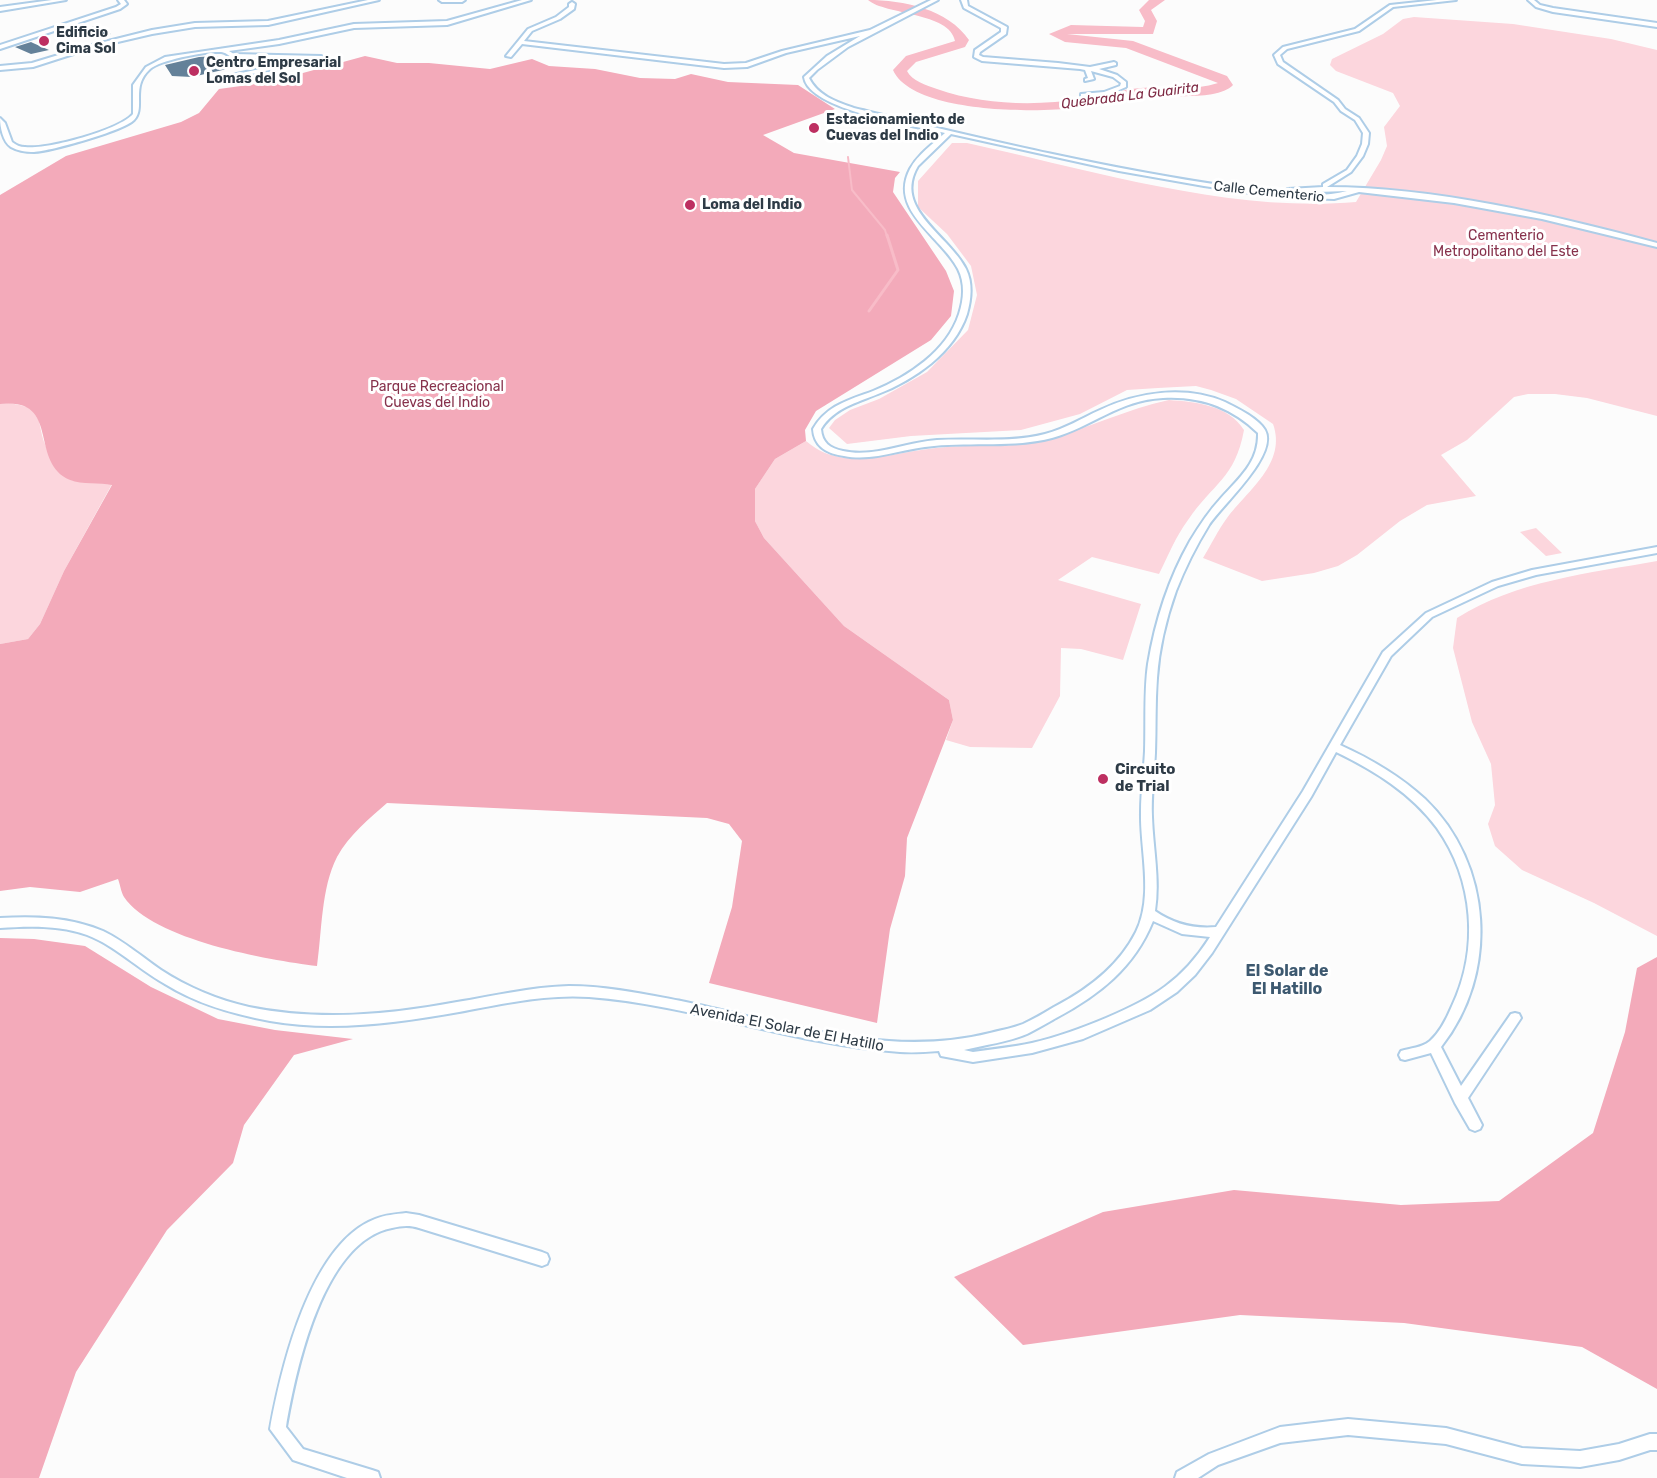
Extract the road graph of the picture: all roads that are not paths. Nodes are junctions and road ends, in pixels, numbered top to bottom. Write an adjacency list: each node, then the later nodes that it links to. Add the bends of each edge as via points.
1 (63, 0): 12 (street)
2 (121, 0): 16 (street, via 123,4 118,8)
3 (376, 0): 20 (street, via 268,23 159,31 33,65)
4 (442, 0): 5 (street)
5 (462, 0)
6 (528, 0): 17 (street, via 447,23 354,27)
7 (964, 0): 21 (street, via 966,7 1004,27 1004,33 977,51 976,56)
8 (1453, 0): 27 (street, via 1387,8 1357,30 1285,48 1277,55 1280,63 1357,119 1366,133 1360,156 1349,171)
9 (1531, 0): 13 (street, via 1553,10)
10 (933, 1): 14 (street)
11 (572, 4): 15 (street, via 565,14 530,30)
12 (0, 9)
13 (1657, 25)
14 (872, 31): 15 (street, via 793,49 747,65 724,66); 26 (street, Calle Cementerio, via 811,71 806,78 812,88 852,109)
15 (522, 42): 18 (street)
16 (0, 47)
17 (222, 49): 23 (street, via 233,56 321,58); 25 (street, via 167,58 148,68 136,85 136,114 130,121 71,141 41,149 14,147)
18 (509, 56)
19 (1114, 64): 21 (street)
20 (0, 68)
21 (1088, 69): 22 (street, via 1091,79); 24 (street, via 1114,75 1124,83 1105,94)
22 (1087, 80)
23 (211, 81)
24 (1083, 94)
25 (0, 120)
26 (950, 132): 29 (street, Calle Cementerio, via 1152,176); 34 (street, Avenida El Solar de El Hatillo, via 915,166 907,183 907,199 916,216 946,244 961,267 967,289 962,317 937,354 915,373 830,412 817,429 824,446 862,455 933,443 1040,438 1072,428 1122,403 1168,395 1201,397 1230,406 1262,432 1262,453 1201,531 1176,579 1161,622 1151,686 1146,812)
27 (1323, 187): 28 (street); 29 (street); 30 (street, via 1340,192)
28 (1361, 189): 30 (street, Calle Cementerio, via 1353,195); 31 (street, Calle Cementerio, via 1542,215)
29 (1262, 193): 30 (street, Calle Cementerio)
30 (1335, 198)
31 (1657, 245)
32 (1657, 550): 33 (street, via 1535,572 1495,584 1429,615 1387,654)
33 (1334, 746): 36 (street); 38 (street, via 1402,785 1432,814 1453,845 1472,887 1478,927 1473,963 1458,1009)
34 (1149, 913): 36 (street, via 1190,931); 39 (street, Avenida El Solar de El Hatillo, via 1140,936 1118,965 1076,1003 1027,1030)
35 (0, 923): 39 (street, Avenida El Solar de El Hatillo, via 55,923 90,931 190,992 228,1006 274,1016 395,1017 519,994 586,992 656,1002 837,1040)
36 (1218, 932): 39 (street, via 1191,972 1173,988 1146,1006 1098,1027 1032,1048 973,1057)
37 (1515, 1018): 41 (street)
38 (1434, 1046): 40 (street); 41 (street)
39 (933, 1050)
40 (1406, 1055)
41 (1460, 1099): 42 (street)
42 (1475, 1125)
43 (542, 1259): 45 (street, via 406,1219 372,1225 343,1249 315,1295 283,1390 278,1429 298,1455)
44 (1657, 1442): 46 (street, via 1580,1459 1522,1456 1446,1436 1348,1427 1280,1435 1214,1459)
45 (372, 1478)
46 (1183, 1478)

